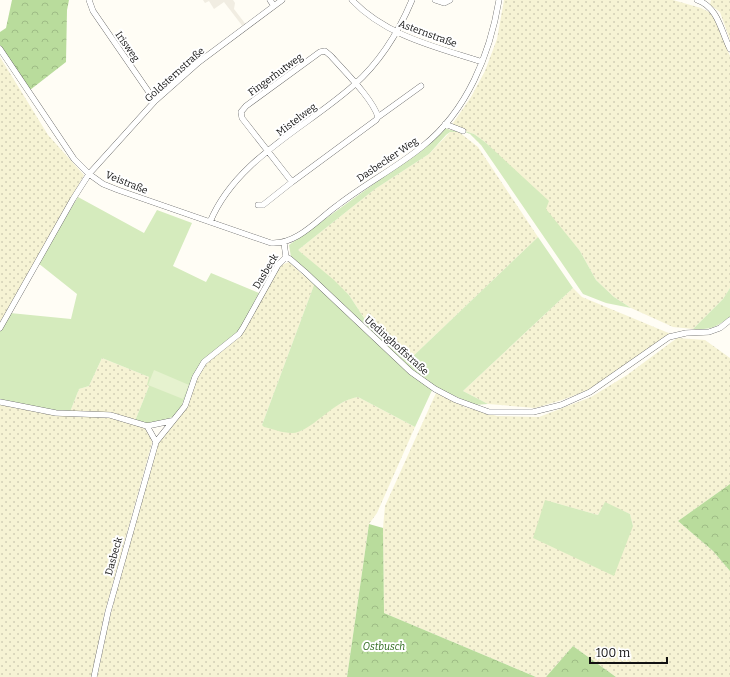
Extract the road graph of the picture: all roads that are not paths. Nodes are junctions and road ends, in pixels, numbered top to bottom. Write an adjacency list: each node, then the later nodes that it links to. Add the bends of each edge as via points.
1 (89, 0): 17 (street, Irisweg, via 93,12)
2 (270, 0): 10 (street)
3 (282, 0): 10 (street, Goldsternstraße)
4 (352, 0): 11 (street, Asternstraße, via 370,16)
5 (412, 0): 11 (street, Mistelweg)
6 (435, 0): 7 (street, via 444,3)
7 (450, 0)
8 (499, 0): 14 (street, Dasbecker Weg)
9 (696, 0): 13 (street, via 707,4 714,12)
10 (274, 6): 17 (street, Goldsternstraße, via 199,62)
11 (396, 32): 14 (street, Asternstraße); 15 (street, Mistelweg, via 380,56)
12 (0, 48): 22 (street, Veistraße, via 67,150)
13 (730, 49)
14 (482, 62): 19 (street, Dasbecker Weg, via 469,89)
15 (355, 84): 18 (street, via 376,109); 21 (street, Mistelweg); 21 (street, Fingerhutweg, via 329,53 320,52 246,106 241,115)
16 (421, 86): 18 (street)
17 (155, 101): 22 (street, Goldsternstraße)
18 (378, 117): 23 (street)
19 (445, 124): 20 (street); 26 (street, Dasbecker Weg, via 423,146 297,237)
20 (463, 131)
21 (268, 152): 23 (street); 25 (street, Mistelweg, via 229,189)
22 (89, 174): 25 (street, Veistraße, via 118,190); 29 (street)
23 (292, 182): 24 (street, via 263,205)
24 (258, 205)
25 (210, 222): 26 (street, Veistraße, via 271,243)
26 (284, 243): 27 (street, Dasbeck)
27 (286, 257): 28 (street, Uedinghoffstraße, via 411,372 456,400 488,412 533,412 561,405 590,392 669,338 686,333 709,332); 31 (street, Dasbeck, via 278,265 239,334 210,356 198,370 185,406)
28 (730, 320)
29 (0, 328)
30 (0, 402): 32 (street, via 42,411 110,414)
31 (172, 421): 32 (street); 33 (street, Dasbeck)
32 (147, 426): 33 (street)
33 (156, 442): 34 (street, Dasbeck, via 108,612)
34 (94, 677)

